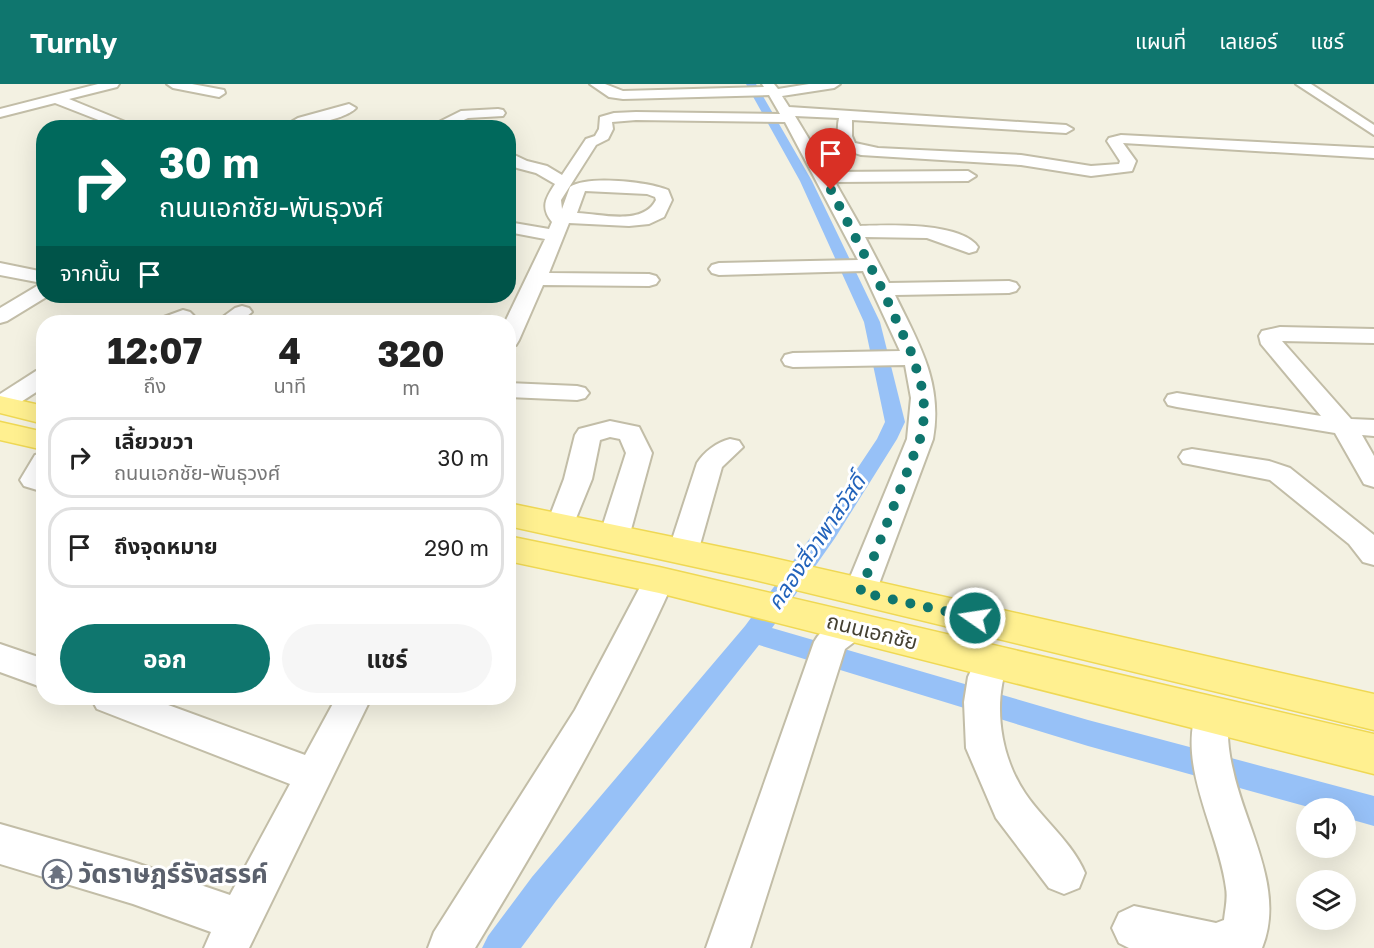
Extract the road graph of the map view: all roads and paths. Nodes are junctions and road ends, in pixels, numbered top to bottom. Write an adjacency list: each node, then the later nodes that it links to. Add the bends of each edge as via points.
1 (173, 84): 8 (street)
2 (596, 84): 7 (street, via 614,94)
3 (834, 84): 12 (street)
4 (1302, 84): 24 (street)
5 (112, 86): 11 (street)
6 (727, 88): 9 (street); 12 (street)
7 (638, 89): 9 (street)
8 (219, 93)
9 (704, 93): 17 (street)
10 (0, 98): 15 (street, via 14,102)
11 (57, 99): 15 (street); 19 (street)
12 (776, 101): 18 (street); 28 (street); 30 (street, via 764,119 670,123 614,117 605,120 601,139 591,142)
13 (321, 106): 20 (street)
14 (349, 108): 21 (street)
15 (0, 111)
16 (498, 113): 22 (street, via 466,114)
17 (708, 113)
18 (849, 115): 23 (street); 25 (street, via 844,119 843,137 856,150 1020,160 1091,171 1126,168 1128,161 1114,141 1120,140)
19 (112, 120)
20 (300, 120)
21 (311, 120)
22 (452, 120)
23 (1066, 129)
24 (1374, 131)
25 (1374, 153)
26 (516, 164): 30 (street, via 541,170)
27 (968, 176): 28 (street)
28 (824, 178): 29 (street); 33 (street)
29 (943, 179)
30 (563, 182): 31 (street, via 553,200 553,212)
31 (560, 224): 31 (street, via 643,220 658,213 664,200 662,194 650,189 580,187); 32 (street); 39 (street)
32 (516, 227)
33 (853, 232): 34 (street, via 929,231); 35 (street)
34 (969, 247)
35 (863, 266): 37 (street); 42 (street)
36 (0, 269): 38 (street)
37 (719, 269)
38 (36, 276)
39 (537, 279): 40 (street); 45 (street)
40 (650, 280)
41 (1009, 287): 42 (street)
42 (882, 289): 47 (street)
43 (36, 294): 44 (street)
44 (0, 317)
45 (516, 323)
46 (1374, 336): 55 (street, via 1270,336 1272,344)
47 (905, 358): 48 (street); 68 (street, via 921,383 925,413 920,439)
48 (793, 360)
49 (36, 383): 53 (street)
50 (516, 390): 51 (street)
51 (577, 393)
52 (1177, 400): 55 (street)
53 (0, 413): 54 (main road); 57 (main road)
54 (36, 415)
55 (1344, 427): 56 (street); 60 (street)
56 (1374, 428)
57 (36, 436)
58 (730, 447): 65 (street, via 710,463)
59 (1191, 457): 66 (street, via 1280,474 1359,537)
60 (1374, 478)
61 (516, 516): 62 (main road, ถนนเอกชัย)
62 (560, 525): 63 (main road, ถนนเอกชัย); 63 (street, via 578,479 588,435 610,429 630,433 639,453)
63 (614, 537): 65 (main road, ถนนเอกชัย)
64 (516, 550): 67 (main road, ถนนเอกชัย)
65 (683, 552): 68 (main road, ถนนเอกชัย, via 754,567)
66 (1374, 554)
67 (659, 580): 68 (main road, ถนนเอกชัย); 82 (street, via 636,634 555,780)
68 (835, 622): 71 (main road, ถนนเอกชัย); 74 (main road, ถนนเอกชัย); 83 (street)
69 (0, 658): 70 (street)
70 (36, 671)
71 (986, 680): 75 (main road, ถนนเอกชัย); 79 (street, via 985,748 1010,805)
72 (127, 705): 77 (street)
73 (350, 705): 77 (street)
74 (1374, 712)
75 (1211, 723): 76 (main road, ถนนเอกชัย); 80 (street, via 1214,771 1248,889 1245,936 1216,945)
76 (1374, 754)
77 (314, 777): 81 (street)
78 (0, 844): 81 (street, via 134,883)
79 (1064, 873)
80 (1134, 928)
81 (234, 939)
82 (450, 948)
83 (728, 948)

